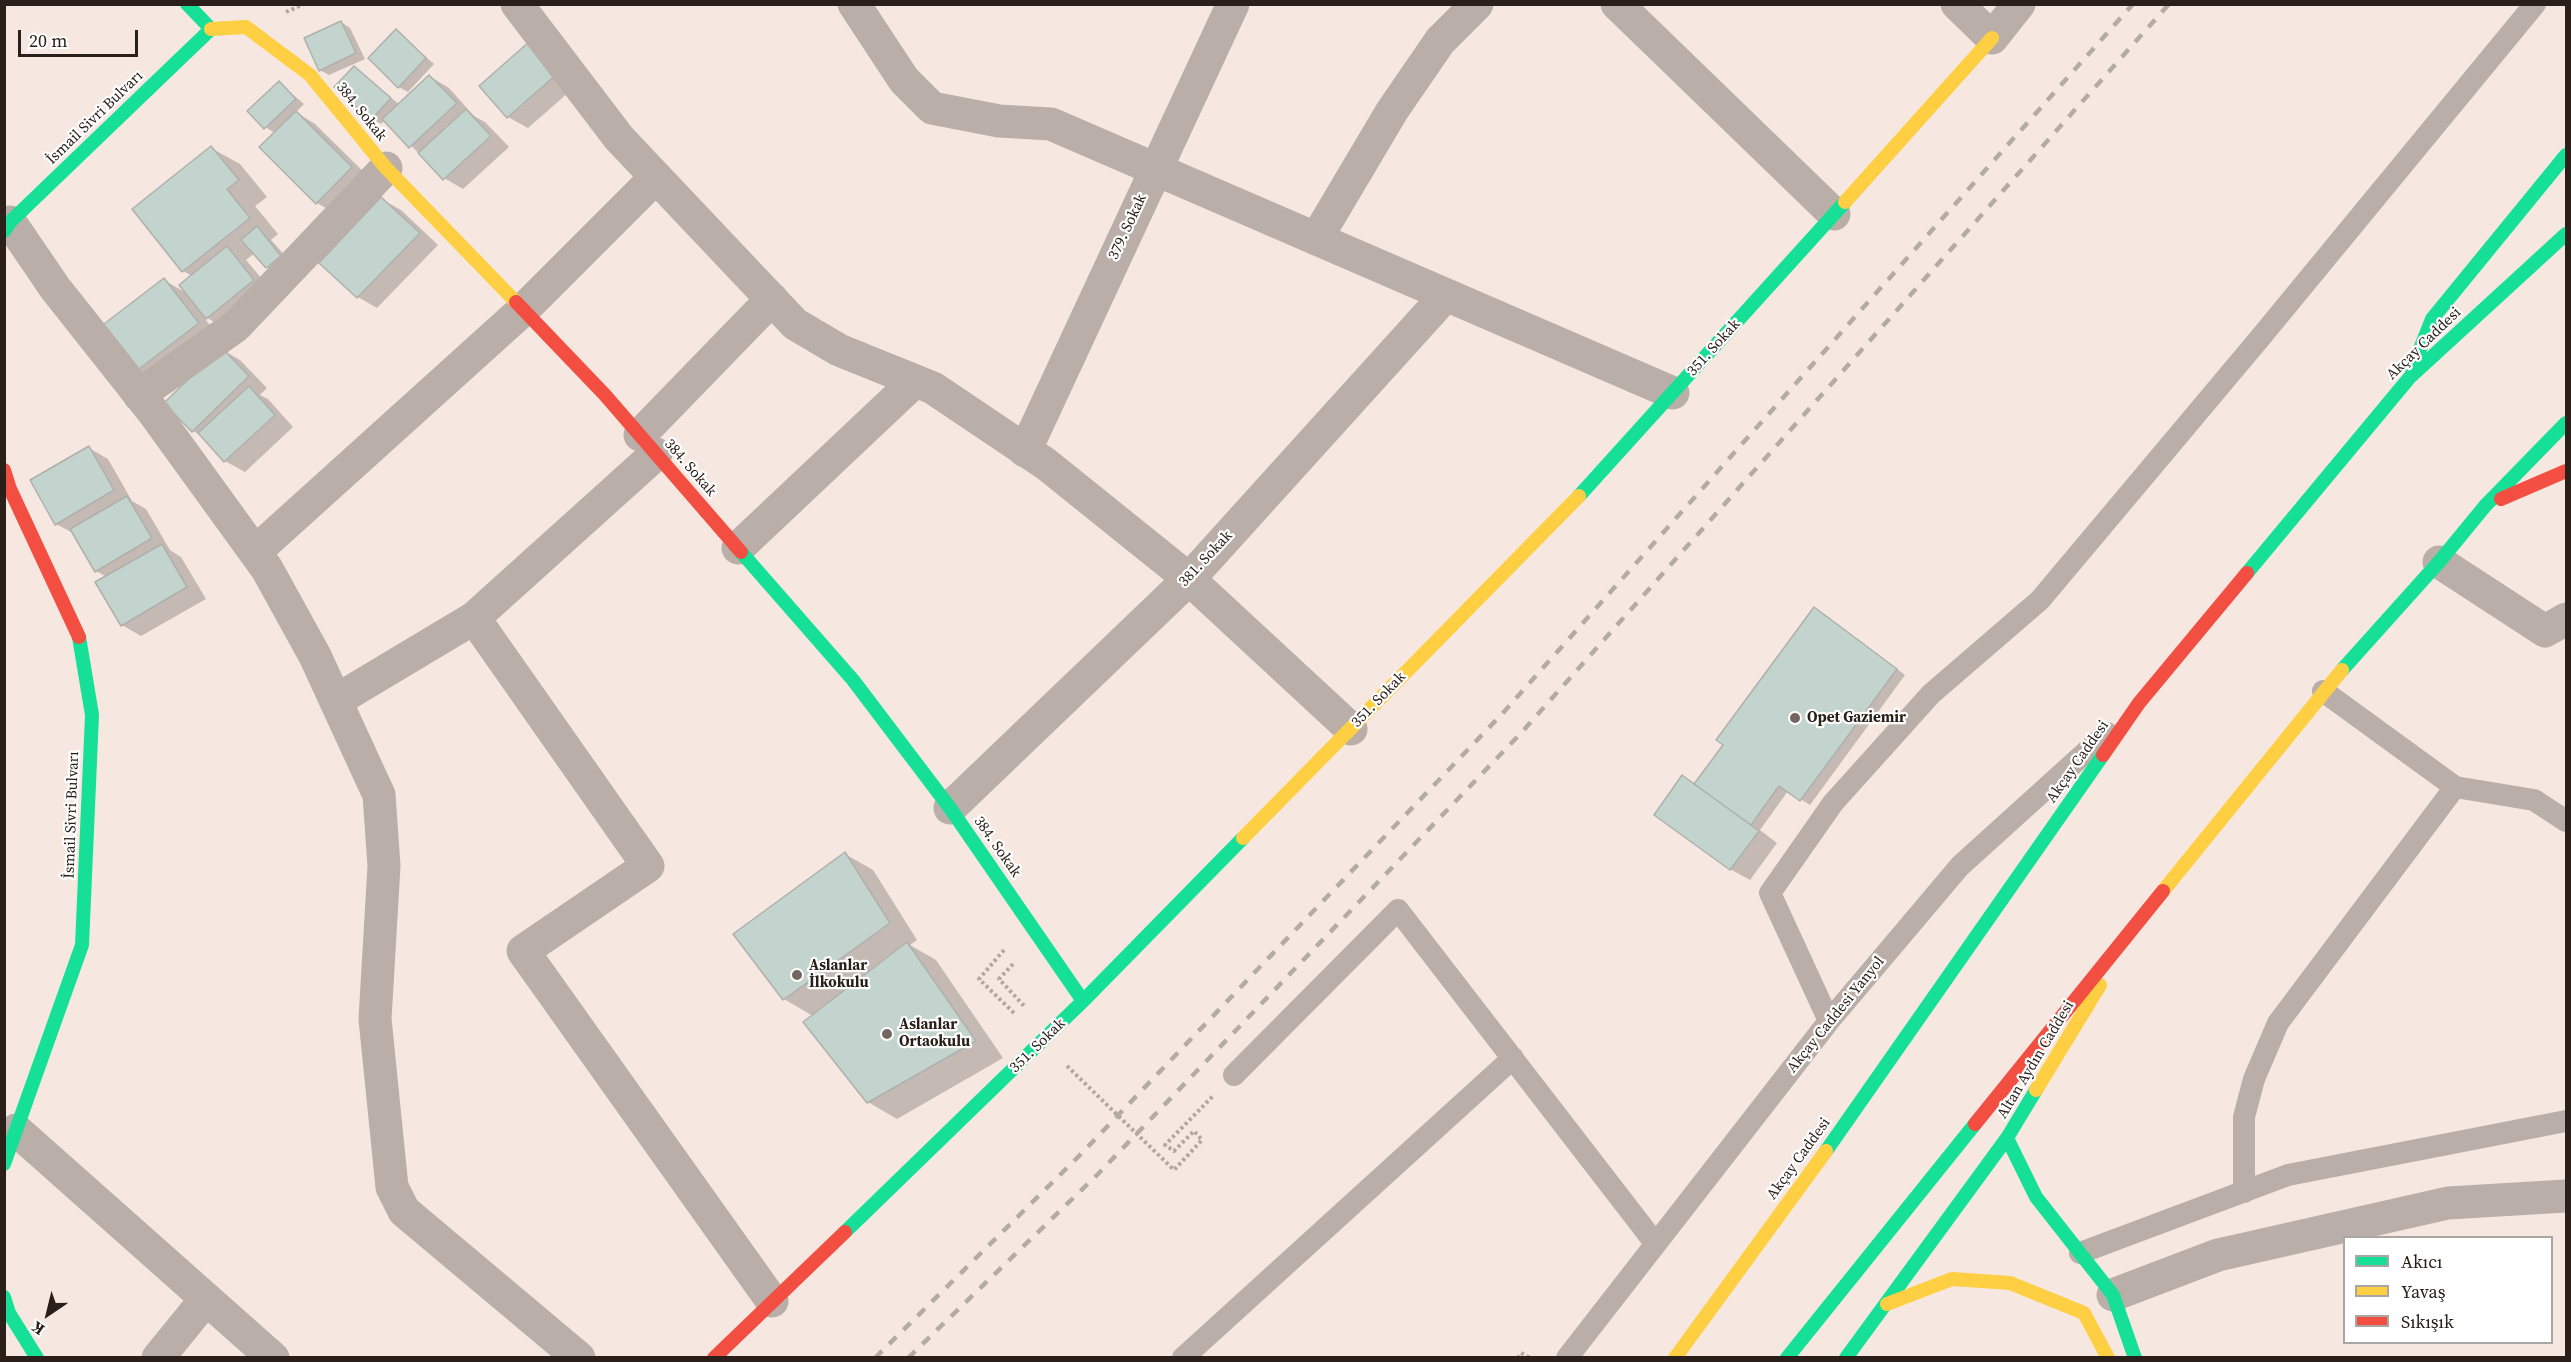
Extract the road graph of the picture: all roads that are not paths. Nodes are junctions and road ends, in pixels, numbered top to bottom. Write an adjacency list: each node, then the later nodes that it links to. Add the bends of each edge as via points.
1 (187, 4): 11 (main road)
2 (517, 4): 16 (street, via 619,138)
3 (854, 4): 15 (street, via 904,80 932,108 999,121 1051,124)
4 (1233, 4): 15 (street, 379. Sokak)
5 (1477, 4): 20 (street, via 1440,41 1392,111)
6 (1617, 4): 17 (street)
7 (1957, 4): 12 (street)
8 (1995, 4): 12 (street)
9 (2019, 4): 12 (street)
10 (2535, 4): 49 (lane, via 2040,600 1931,693 1833,803 1770,893)
11 (211, 30): 14 (main road, 384. Sokak, via 246,27 310,75); 18 (main road, İsmail Sivri Bulvarı)
12 (1992, 38): 17 (main road, 351. Sokak)
13 (2566, 156): 24 (main road, via 2432,319)
14 (386, 168): 23 (main road, 384. Sokak); 27 (street, via 236,326)
15 (1155, 169): 20 (street); 30 (street, 379. Sokak)
16 (656, 177): 22 (street); 23 (street)
17 (1834, 214): 26 (main road, 351. Sokak)
18 (7, 227): 27 (street)
19 (2566, 234): 24 (main road, Akçay Caddesi)
20 (1316, 239): 21 (street)
21 (1446, 295): 26 (street); 37 (street, 381. Sokak)
22 (772, 299): 25 (street, via 795,324 839,350); 29 (street)
23 (523, 310): 29 (main road, 384. Sokak); 35 (street)
24 (2410, 377): 42 (main road, Akçay Caddesi)
25 (915, 381): 30 (street, via 933,388); 34 (street)
26 (1673, 393): 43 (main road, 351. Sokak, via 1601,474)
27 (139, 395): 35 (street)
28 (2566, 423): 33 (main road)
29 (648, 445): 34 (main road, 384. Sokak); 38 (street)
30 (1025, 451): 37 (street)
31 (4, 470): 53 (main road, İsmail Sivri Bulvarı, via 79,637 92,715 82,945)
32 (2566, 471): 33 (main road)
33 (2485, 506): 36 (main road)
34 (738, 548): 45 (main road, 384. Sokak, via 853,680)
35 (255, 552): 41 (street)
36 (2439, 562): 39 (street, via 2545,631); 40 (main road)
37 (1189, 579): 43 (street); 45 (street, 381. Sokak)
38 (474, 618): 41 (street); 63 (street, via 648,866 523,951)
39 (2566, 620)
40 (2323, 691): 44 (lane); 47 (main road)
41 (337, 700): 68 (street, via 380,795 384,866 375,1019 392,1187 404,1211)
42 (2139, 704): 49 (lane, Akçay Caddesi Yanyol, via 1960,866); 72 (main road, Akçay Caddesi, via 1828,1148)
43 (1351, 729): 48 (main road, 351. Sokak)
44 (2455, 787): 46 (lane, via 2534,800); 56 (lane, via 2278,1023 2254,1079 2244,1118)
45 (950, 808): 48 (main road, 384. Sokak)
46 (2566, 821)
47 (2150, 903): 54 (main road, Altan Aydın Caddesi); 73 (main road)
48 (1083, 1001): 63 (main road, 351. Sokak)
49 (1829, 1021): 58 (lane, Akçay Caddesi Yanyol)
50 (1513, 1058): 51 (lane, via 1398,910); 58 (lane); 70 (lane)
51 (1234, 1075)
52 (2566, 1121): 56 (lane, via 2288,1175)
53 (16, 1130): 55 (main road, İsmail Sivri Bulvarı); 62 (street)
54 (2007, 1138): 59 (main road, Altan Aydın Caddesi, via 2036,1197); 64 (main road)
55 (4, 1164)
56 (2244, 1192): 59 (lane)
57 (2566, 1196): 60 (street, via 2437,1206 2218,1254)
58 (1655, 1243): 71 (lane, Akçay Caddesi Yanyol)
59 (2080, 1253): 60 (main road, Altan Aydın Caddesi)
60 (2113, 1295): 76 (main road, Altan Aydın Caddesi)
61 (4, 1297): 65 (main road, via 9,1313)
62 (206, 1299): 66 (street); 67 (street)
63 (772, 1301): 69 (main road, 351. Sokak)
64 (1887, 1304): 74 (main road); 75 (main road, via 1952,1279 2010,1283 2084,1312)
65 (37, 1358)
66 (158, 1358)
67 (273, 1358)
68 (579, 1358)
69 (714, 1358)
70 (1183, 1358)
71 (1567, 1358)
72 (1675, 1358)
73 (1787, 1358)
74 (1846, 1358)
75 (2108, 1358)
76 (2135, 1358)

